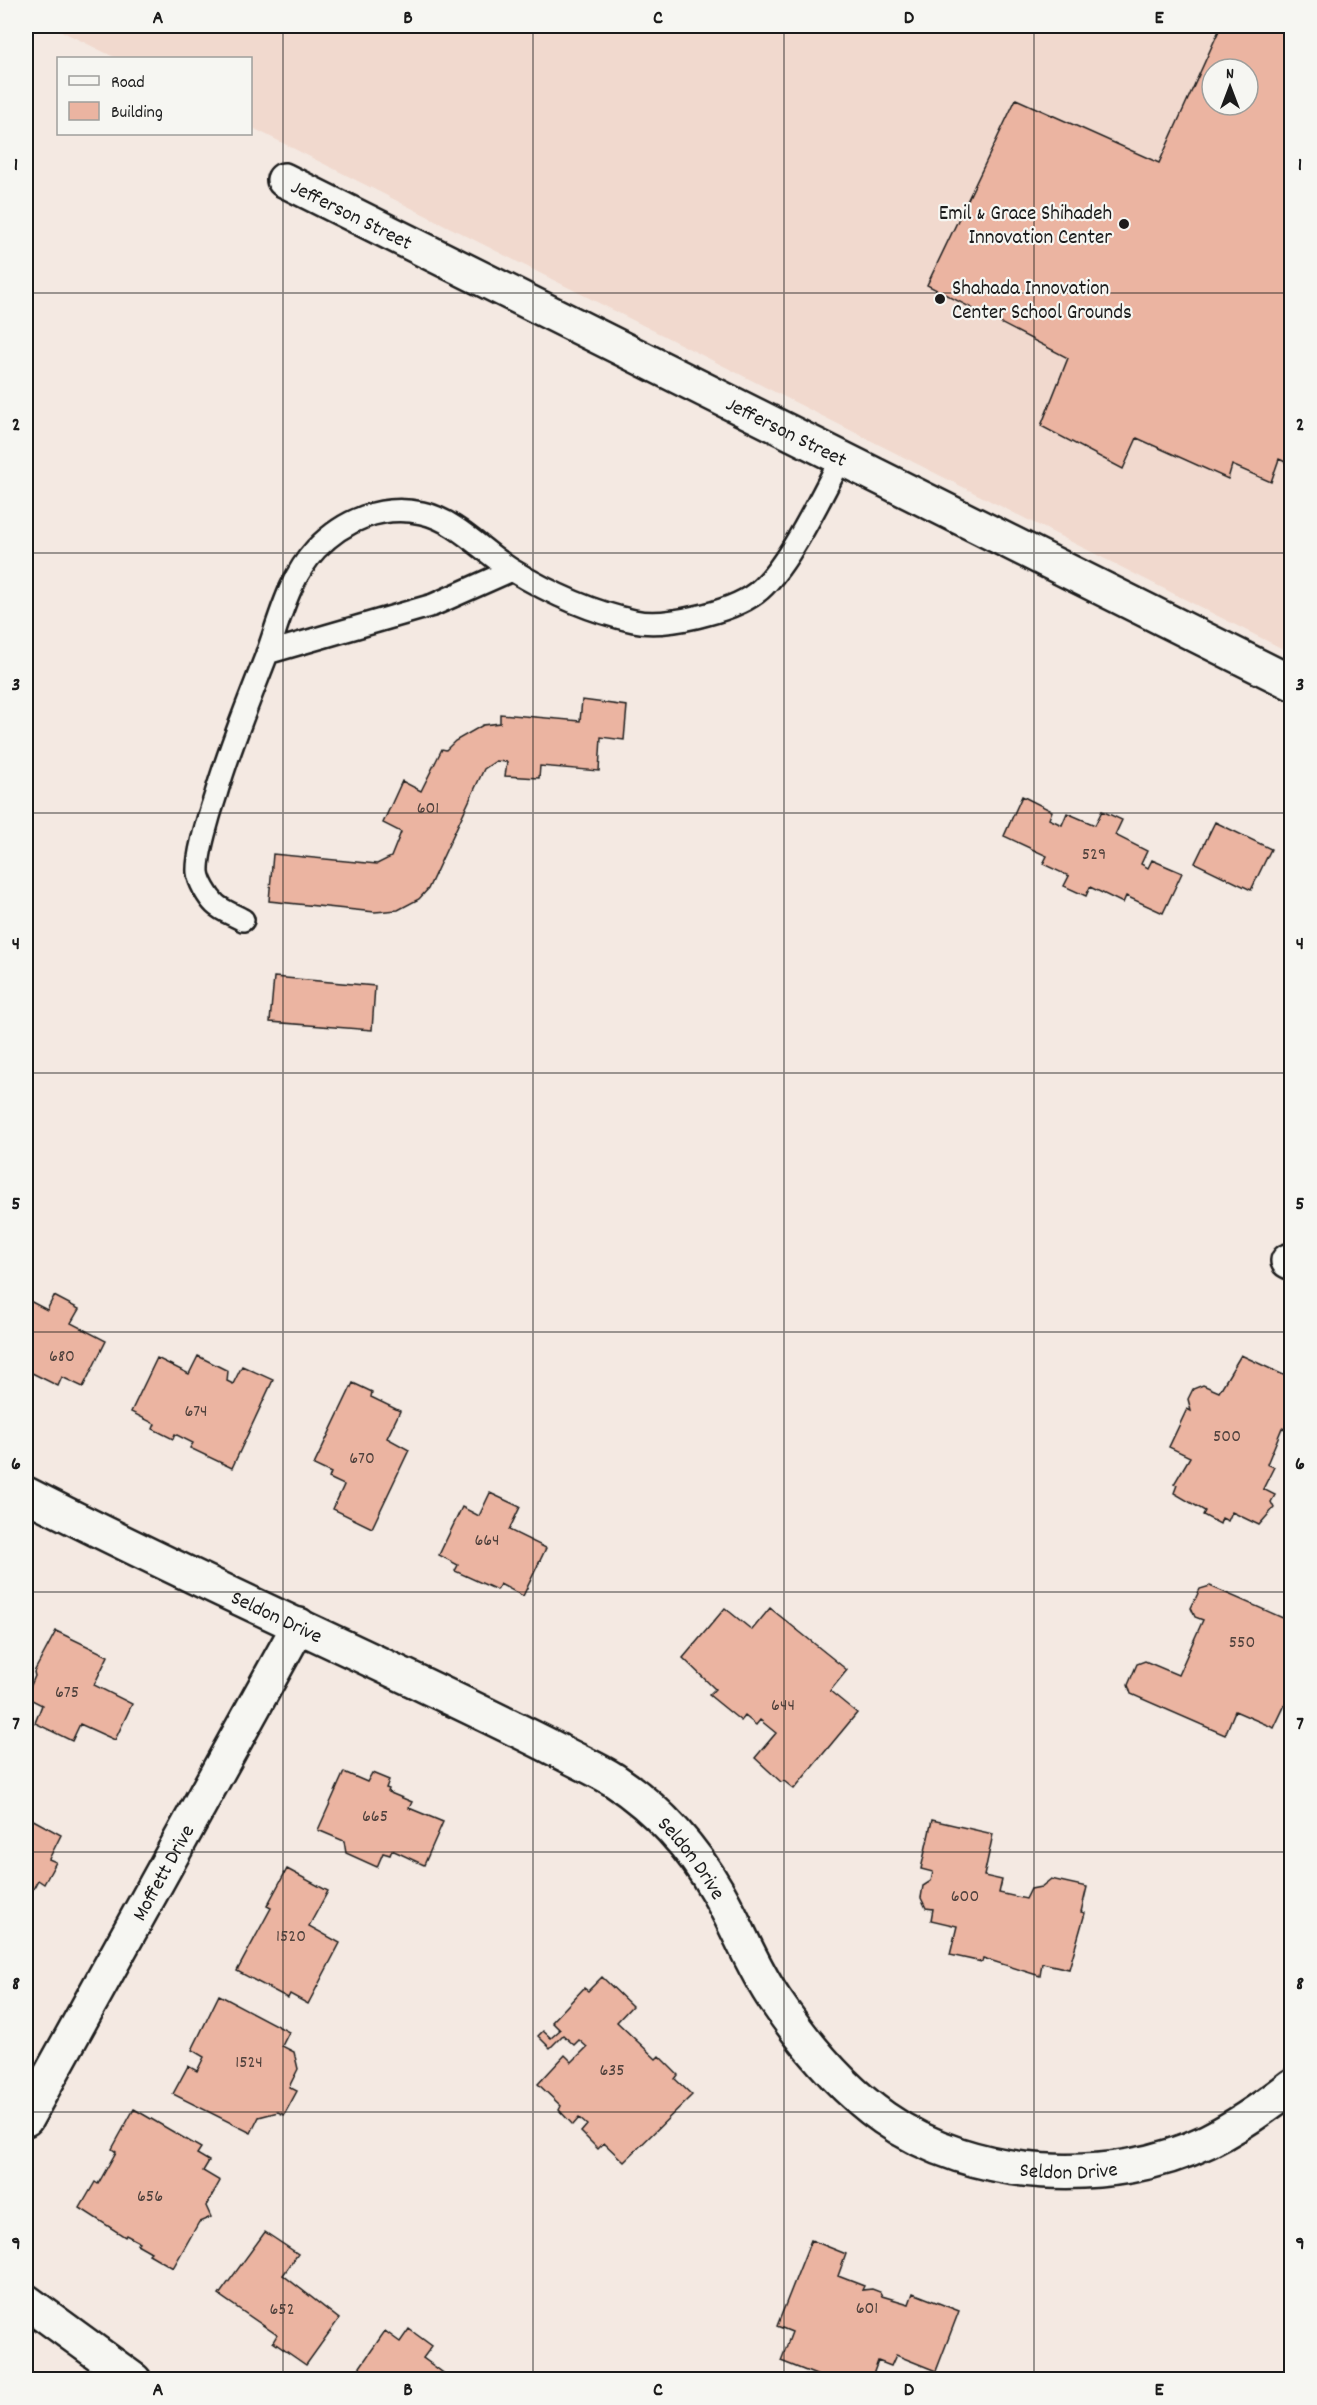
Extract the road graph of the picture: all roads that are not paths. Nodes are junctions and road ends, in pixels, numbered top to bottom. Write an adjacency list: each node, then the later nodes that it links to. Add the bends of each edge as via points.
1 (284, 180): 2 (street, Jefferson Street)
2 (841, 459): 3 (lane, via 799,537 775,571 758,592 732,608 692,618 636,622 584,606); 5 (street, Jefferson Street)
3 (512, 570): 4 (lane, via 433,605); 4 (lane, via 456,530 423,513 394,511 362,516 338,530 298,574)
4 (267, 653): 6 (lane, via 231,743 198,872 216,905)
5 (1292, 683)
6 (243, 920)
7 (26, 1494): 8 (street, Seldon Drive, via 122,1544)
8 (299, 1625): 9 (street, Seldon Drive, via 613,1779 662,1818 696,1857 772,1996 811,2050 857,2098 944,2151 988,2163 1046,2171 1104,2169 1150,2161 1204,2142 1255,2115); 10 (street, Moffett Drive)
9 (1292, 2086)
10 (26, 2119)
11 (26, 2301): 12 (street)
12 (134, 2379)

